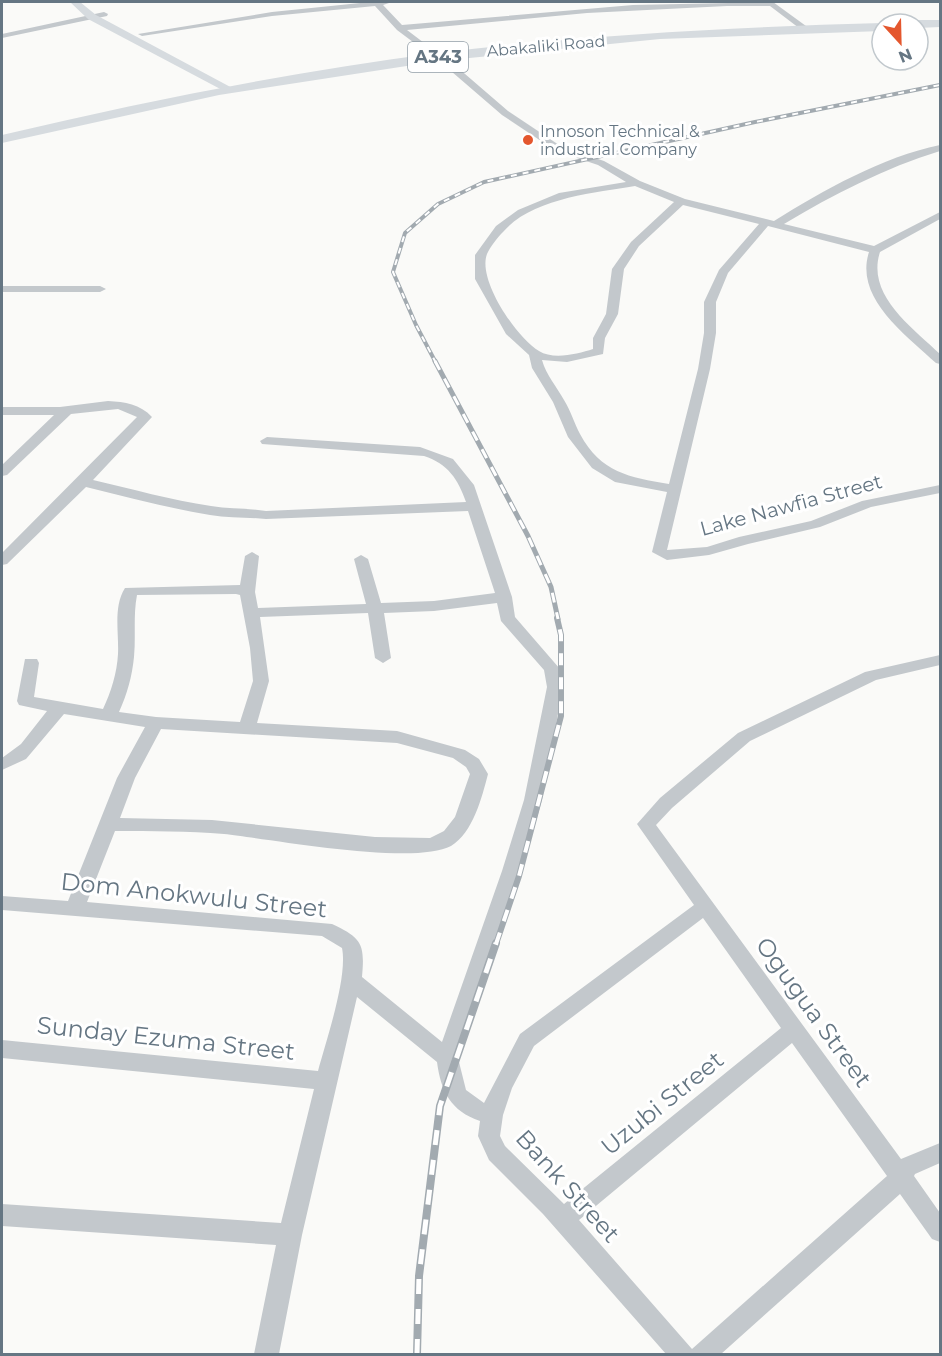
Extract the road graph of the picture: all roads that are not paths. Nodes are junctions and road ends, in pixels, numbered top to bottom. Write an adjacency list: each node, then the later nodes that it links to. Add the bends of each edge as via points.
1 (75, 2): 9 (main road)
2 (86, 2): 8 (main road)
3 (376, 2): 4 (street); 13 (street); 14 (street)
4 (388, 2)
5 (608, 2): 7 (street)
6 (771, 3): 7 (street); 10 (street)
7 (615, 7): 13 (street)
8 (104, 14): 9 (street); 14 (main road)
9 (92, 16): 15 (street); 17 (main road)
10 (802, 26): 11 (highway, Abakaliki Road / A343); 16 (highway, Abakaliki Road / A343, via 619,37)
11 (870, 26)
12 (870, 27): 16 (highway, Abakaliki Road / A343, via 675,35)
13 (400, 28): 16 (street)
14 (142, 34): 17 (main road)
15 (2, 36)
16 (436, 56): 17 (highway, Abakaliki Road / A343); 21 (street, via 505,113 559,149 608,166)
17 (232, 87): 18 (highway, Abakaliki Road / A343); 19 (highway, Abakaliki Road / A343)
18 (2, 134)
19 (2, 139)
20 (938, 151): 24 (street, via 886,166)
21 (636, 183): 22 (street); 28 (street, via 563,195 522,212 500,228 481,255 481,279 510,331)
22 (681, 201): 24 (street); 28 (street, via 635,244 618,269 612,314 599,338 599,351 559,359)
23 (940, 215): 25 (street)
24 (769, 225): 25 (street); 35 (street, via 723,272 715,287 704,369)
25 (875, 250): 29 (street, via 869,260 872,284 894,316)
26 (2, 289): 27 (street)
27 (100, 289)
28 (535, 354): 35 (street, via 538,368 575,437 597,465 620,479)
29 (940, 360)
30 (67, 410): 31 (street); 33 (street); 34 (street, via 128,406 145,417)
31 (2, 411)
32 (267, 441): 37 (street, via 420,451 444,457 467,485)
33 (2, 472)
34 (82, 482): 37 (street, via 186,506 266,515); 38 (street)
35 (674, 489): 36 (street, Lake Nawfia Street, via 659,546 661,554 667,556 709,551 815,524 867,504)
36 (939, 491)
37 (475, 507): 43 (street)
38 (9, 545): 41 (street)
39 (252, 556): 42 (street)
40 (361, 559): 44 (street)
41 (2, 561)
42 (247, 592): 45 (street); 50 (street, via 130,591 125,615 126,655 120,690)
43 (504, 597): 44 (street, via 434,606); 61 (street, via 507,618 552,669 555,687 533,801)
44 (375, 608): 45 (street); 46 (street)
45 (251, 613): 52 (street, via 261,681)
46 (383, 658)
47 (940, 660): 56 (street, Ogugua Street, via 871,676 744,737 646,824)
48 (31, 663): 49 (street, via 25,702)
49 (60, 708): 50 (street); 53 (street, via 32,744 13,762)
50 (109, 716): 51 (street)
51 (156, 723): 52 (street); 54 (street, via 126,778)
52 (247, 727): 54 (street, via 397,737 459,754 473,763 479,774 474,797 454,832 443,843 428,846 226,828)
53 (2, 764)
54 (108, 824): 57 (street)
55 (2, 903): 57 (street, Dom Anokwulu Street)
56 (706, 906): 59 (street, Ogugua Street); 63 (street, Bank Street, via 527,1040 502,1086)
57 (75, 908): 58 (street, Dom Anokwulu Street, via 326,930 348,939 354,948)
58 (351, 981): 61 (street); 62 (street)
59 (795, 1029): 65 (street, Ogugua Street); 67 (street, Uzubi Street)
60 (2, 1049): 62 (street, Sunday Ezuma Street)
61 (447, 1058): 63 (street, via 454,1093 473,1111)
62 (326, 1081): 69 (street)
63 (492, 1115): 67 (street, Bank Street, via 489,1136 497,1153)
64 (940, 1153): 65 (street, via 906,1167)
65 (902, 1178): 68 (street, Ogugua Street); 72 (street)
66 (2, 1215): 69 (street)
67 (563, 1219): 71 (street, Bank Street)
68 (940, 1231)
69 (290, 1235): 70 (street)
70 (267, 1354)
71 (682, 1354)
72 (703, 1354)

